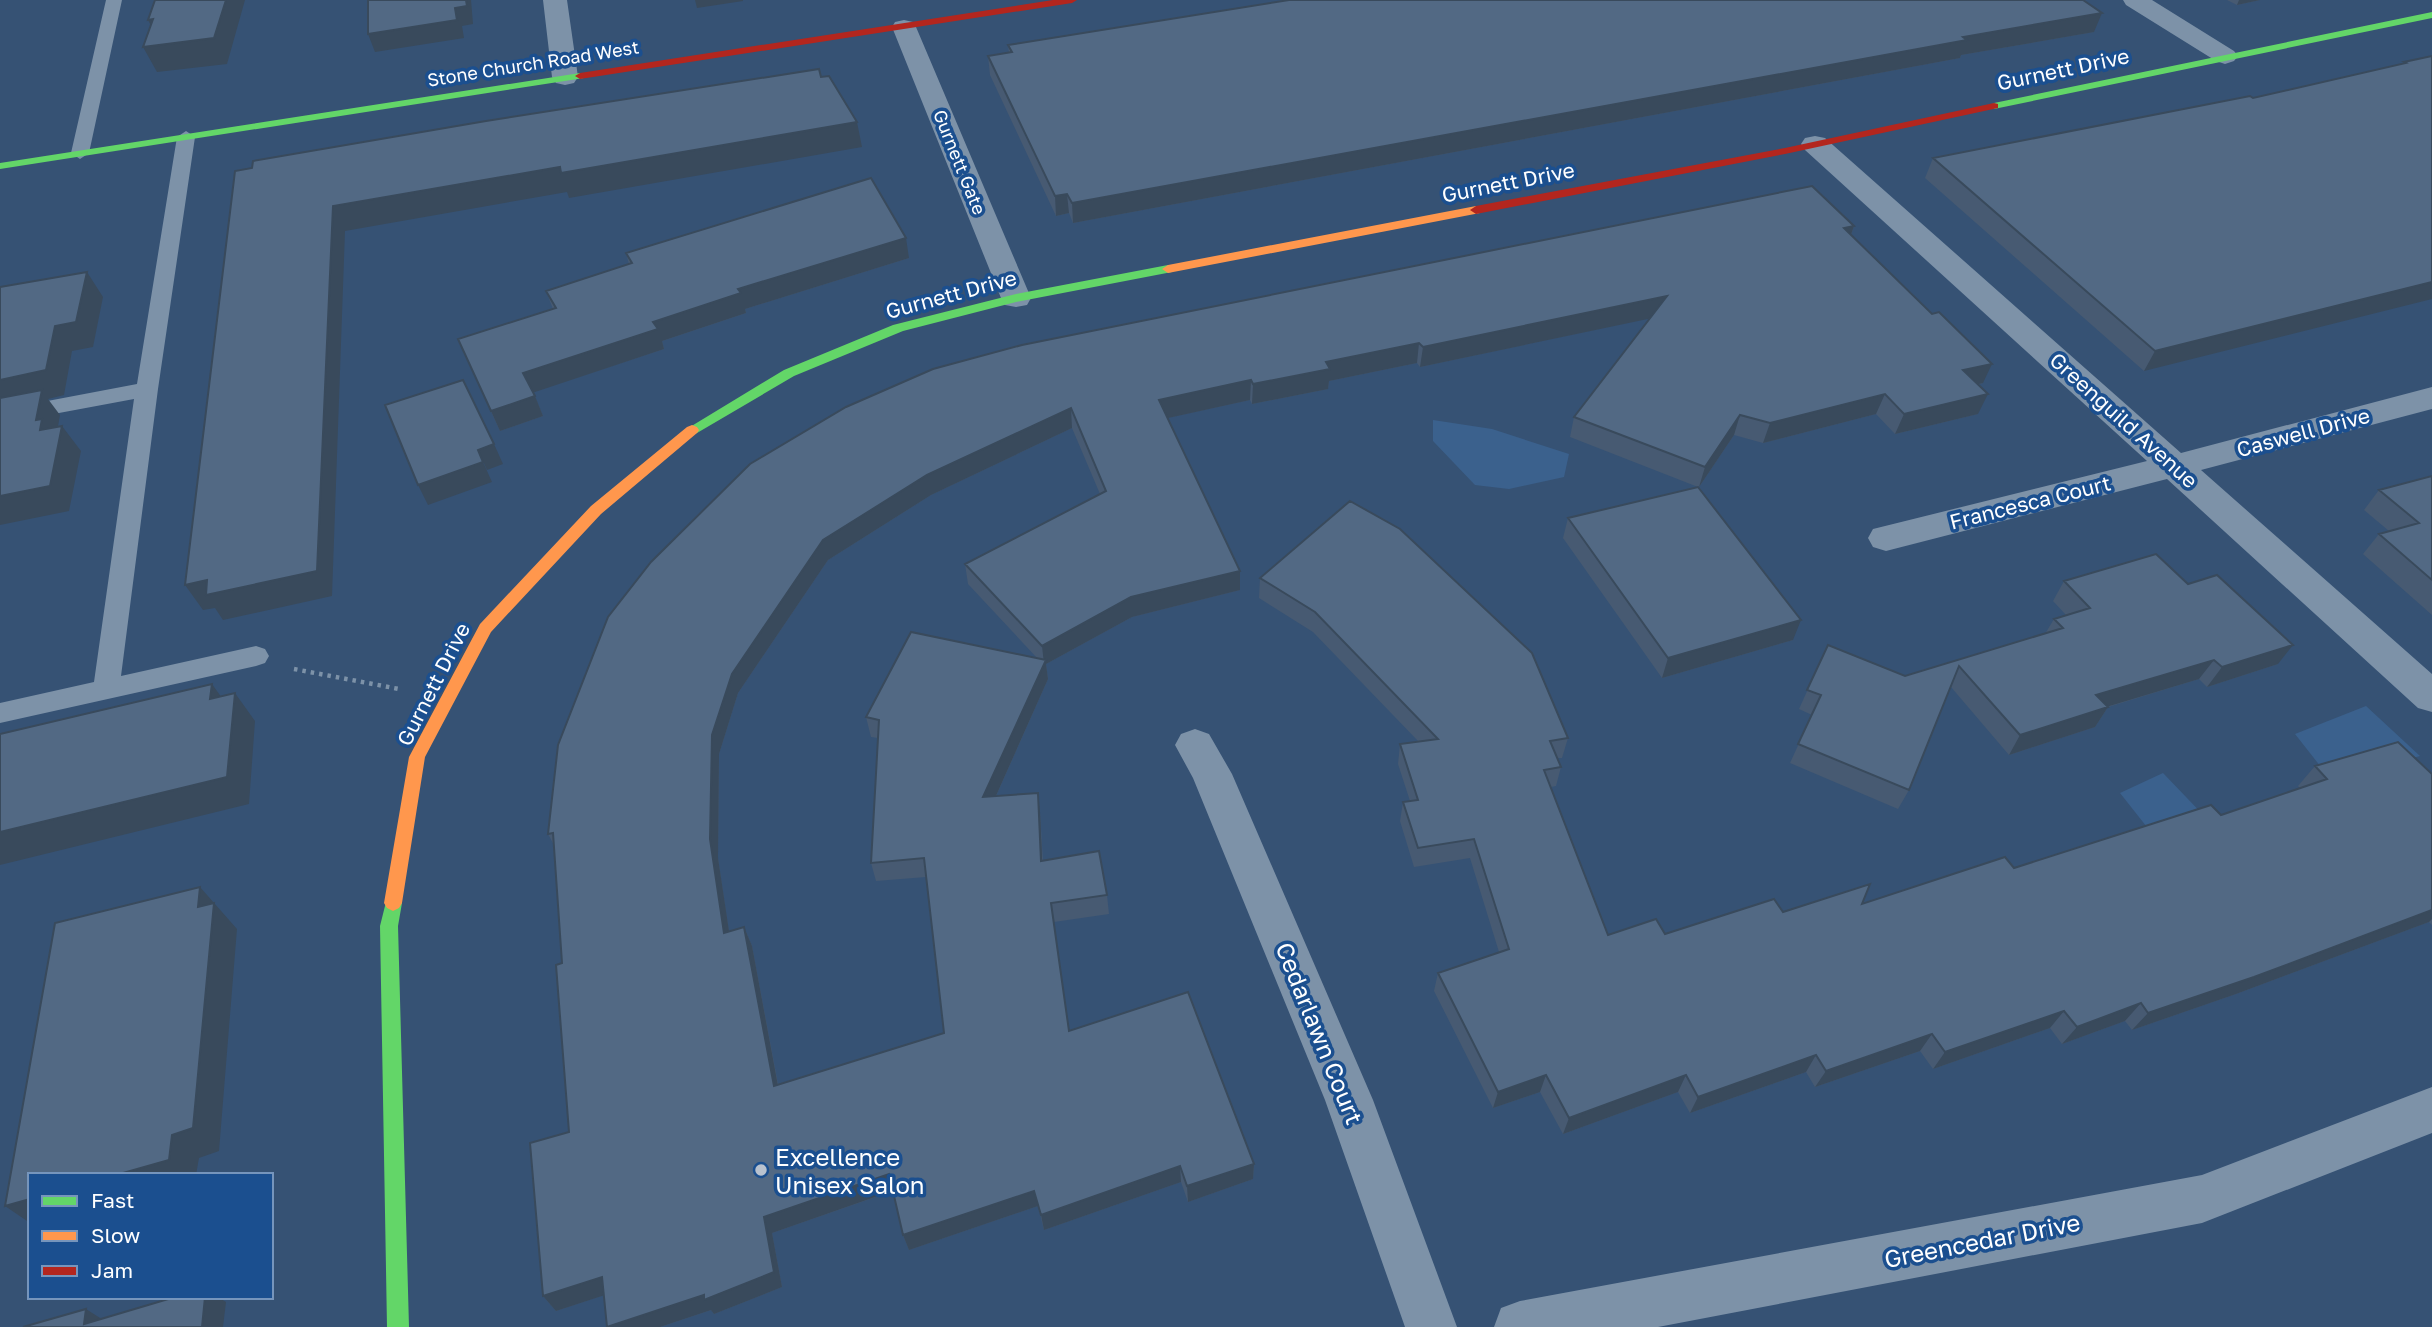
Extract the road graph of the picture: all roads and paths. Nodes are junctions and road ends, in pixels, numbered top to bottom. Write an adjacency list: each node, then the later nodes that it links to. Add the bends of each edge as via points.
1 (114, 0): 11 (lane)
2 (555, 0): 8 (street)
3 (1072, 0): 6 (street, Stone Church Road West)
4 (2135, 0): 7 (street)
5 (2432, 15): 7 (street, Gurnett Drive)
6 (904, 27): 8 (street, Stone Church Road West); 13 (street, Gurnett Gate)
7 (2225, 56): 10 (street, Gurnett Drive)
8 (565, 77): 9 (street, Stone Church Road West)
9 (186, 136): 11 (street, Stone Church Road West); 14 (lane)
10 (1815, 144): 13 (street, Gurnett Drive); 17 (street, Greenguild Avenue)
11 (80, 153): 12 (street, Stone Church Road West)
12 (0, 166)
13 (1016, 298): 22 (street, Gurnett Drive, via 898,328 789,373 687,433 596,510 485,628)
14 (147, 389): 16 (lane); 20 (lane)
15 (2432, 398): 17 (street, Caswell Drive)
16 (0, 417)
17 (2174, 465): 18 (street, Francesca Court); 21 (street, Greenguild Avenue)
18 (1886, 538)
19 (256, 656): 20 (lane); 22 (path, via 280,666)
20 (106, 689): 23 (lane)
21 (2432, 697)
22 (448, 698): 26 (street, Gurnett Drive, via 417,757 389,926)
23 (0, 713)
24 (1195, 746): 27 (street, Cedarlawn Court, via 1213,774 1349,1100)
25 (2432, 1110): 28 (street, Greencedar Drive, via 2202,1199)
26 (398, 1327)
27 (1431, 1327)
28 (1520, 1327)

